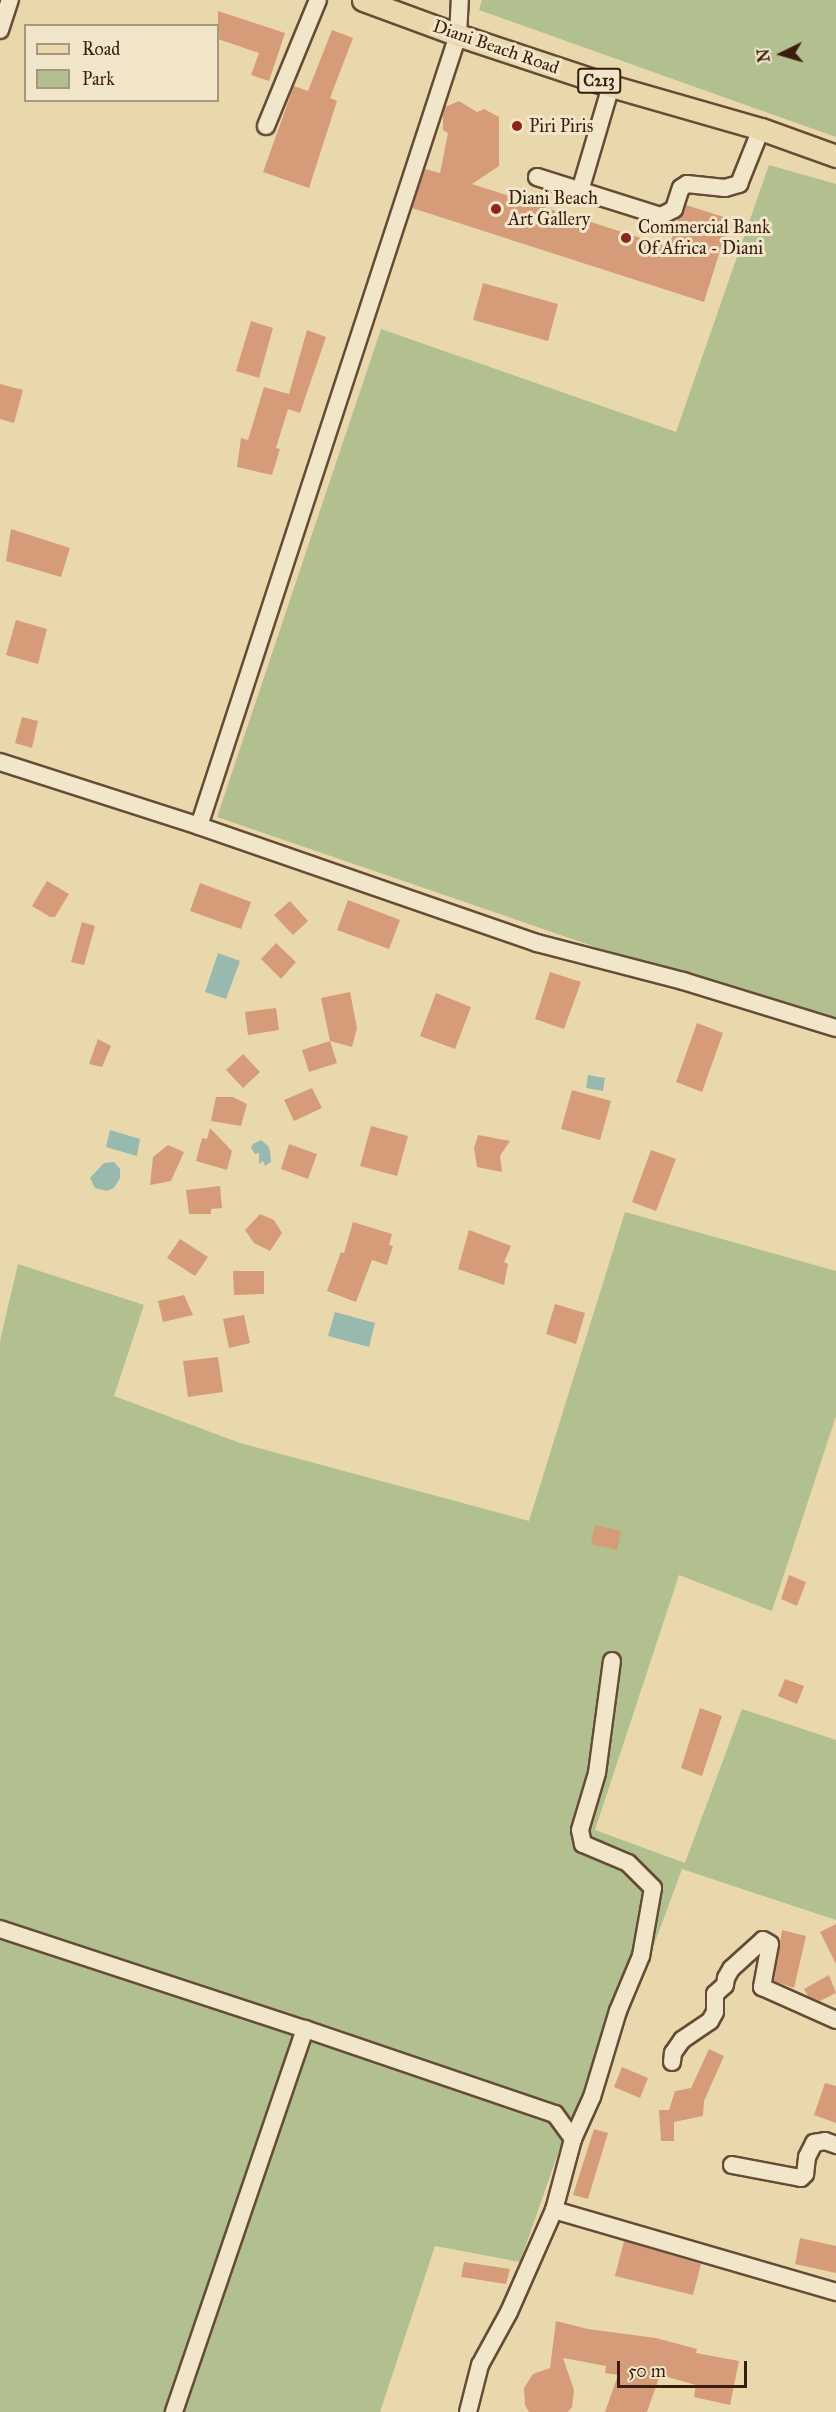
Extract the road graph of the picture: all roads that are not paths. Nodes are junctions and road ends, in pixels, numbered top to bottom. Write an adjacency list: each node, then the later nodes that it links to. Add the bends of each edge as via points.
1 (10, 0): 5 (street)
2 (318, 0): 8 (street)
3 (363, 0): 6 (main road, Diani Beach Road / C213)
4 (460, 0): 6 (street)
5 (0, 30)
6 (458, 35): 7 (main road, Diani Beach Road / C213); 14 (street)
7 (611, 86): 9 (main road, Diani Beach Road / C213); 12 (street)
8 (266, 126)
9 (761, 129): 10 (main road, Diani Beach Road / C213); 12 (street, via 739,184 725,188 687,184 681,188 674,209 667,214 655,216)
10 (836, 156)
11 (537, 177): 12 (street)
12 (580, 191)
13 (0, 762): 14 (street)
14 (199, 826): 15 (street, via 537,943 683,981)
15 (836, 1028)
16 (612, 1661): 21 (street, via 597,1773 580,1830 583,1844 628,1863 653,1888 641,1956 618,2011 592,2097)
17 (0, 1929): 19 (street)
18 (836, 2020): 20 (street, via 762,1987 770,1944 763,1940 731,1969 725,1985 715,1994 715,2012 710,2020 682,2040)
19 (305, 2029): 21 (street, via 555,2115); 26 (street)
20 (672, 2062)
21 (573, 2139): 24 (street)
22 (836, 2145): 23 (street, via 814,2143 805,2174 798,2179)
23 (732, 2166)
24 (554, 2210): 25 (street); 27 (street, via 509,2312 480,2365)
25 (836, 2292)
26 (174, 2412)
27 (468, 2412)

